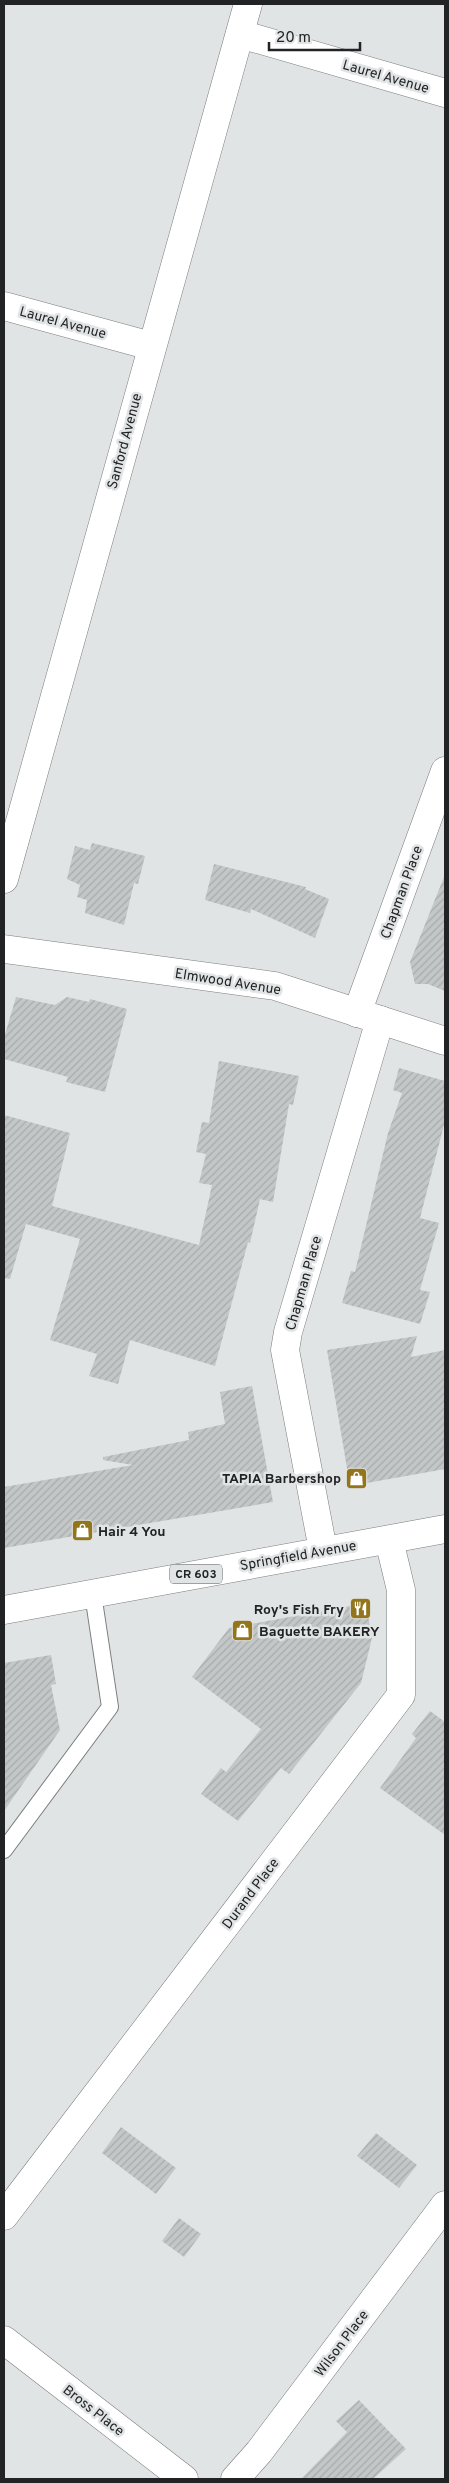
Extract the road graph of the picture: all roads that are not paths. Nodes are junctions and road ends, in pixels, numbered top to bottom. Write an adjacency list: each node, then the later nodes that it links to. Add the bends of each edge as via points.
1 (248, 4): 2 (street, Sanford Avenue)
2 (240, 34): 3 (street, Laurel Avenue); 5 (street, Sanford Avenue)
3 (445, 93)
4 (4, 306): 5 (street, Laurel Avenue)
5 (151, 346): 7 (street, Sanford Avenue)
6 (445, 770): 9 (street, Chapman Place)
7 (4, 879)
8 (4, 949): 9 (street, Elmwood Avenue, via 275,986)
9 (368, 1016): 10 (street, Elmwood Avenue); 13 (street, Chapman Place, via 285,1350)
10 (445, 1041)
11 (445, 1529): 12 (street, Springfield Avenue / CR 603)
12 (389, 1540): 13 (street, Springfield Avenue / CR 603); 18 (street, Durand Place, via 401,1590 401,1695)
13 (323, 1550): 14 (street, Springfield Avenue / CR 603)
14 (93, 1594): 15 (street, Springfield Avenue / CR 603); 16 (lane, via 110,1708)
15 (4, 1610)
16 (4, 1850)
17 (445, 2205): 21 (street, Wilson Place, via 265,2444)
18 (4, 2216)
19 (4, 2340): 20 (street, Bross Place)
20 (184, 2479)
21 (235, 2479)

